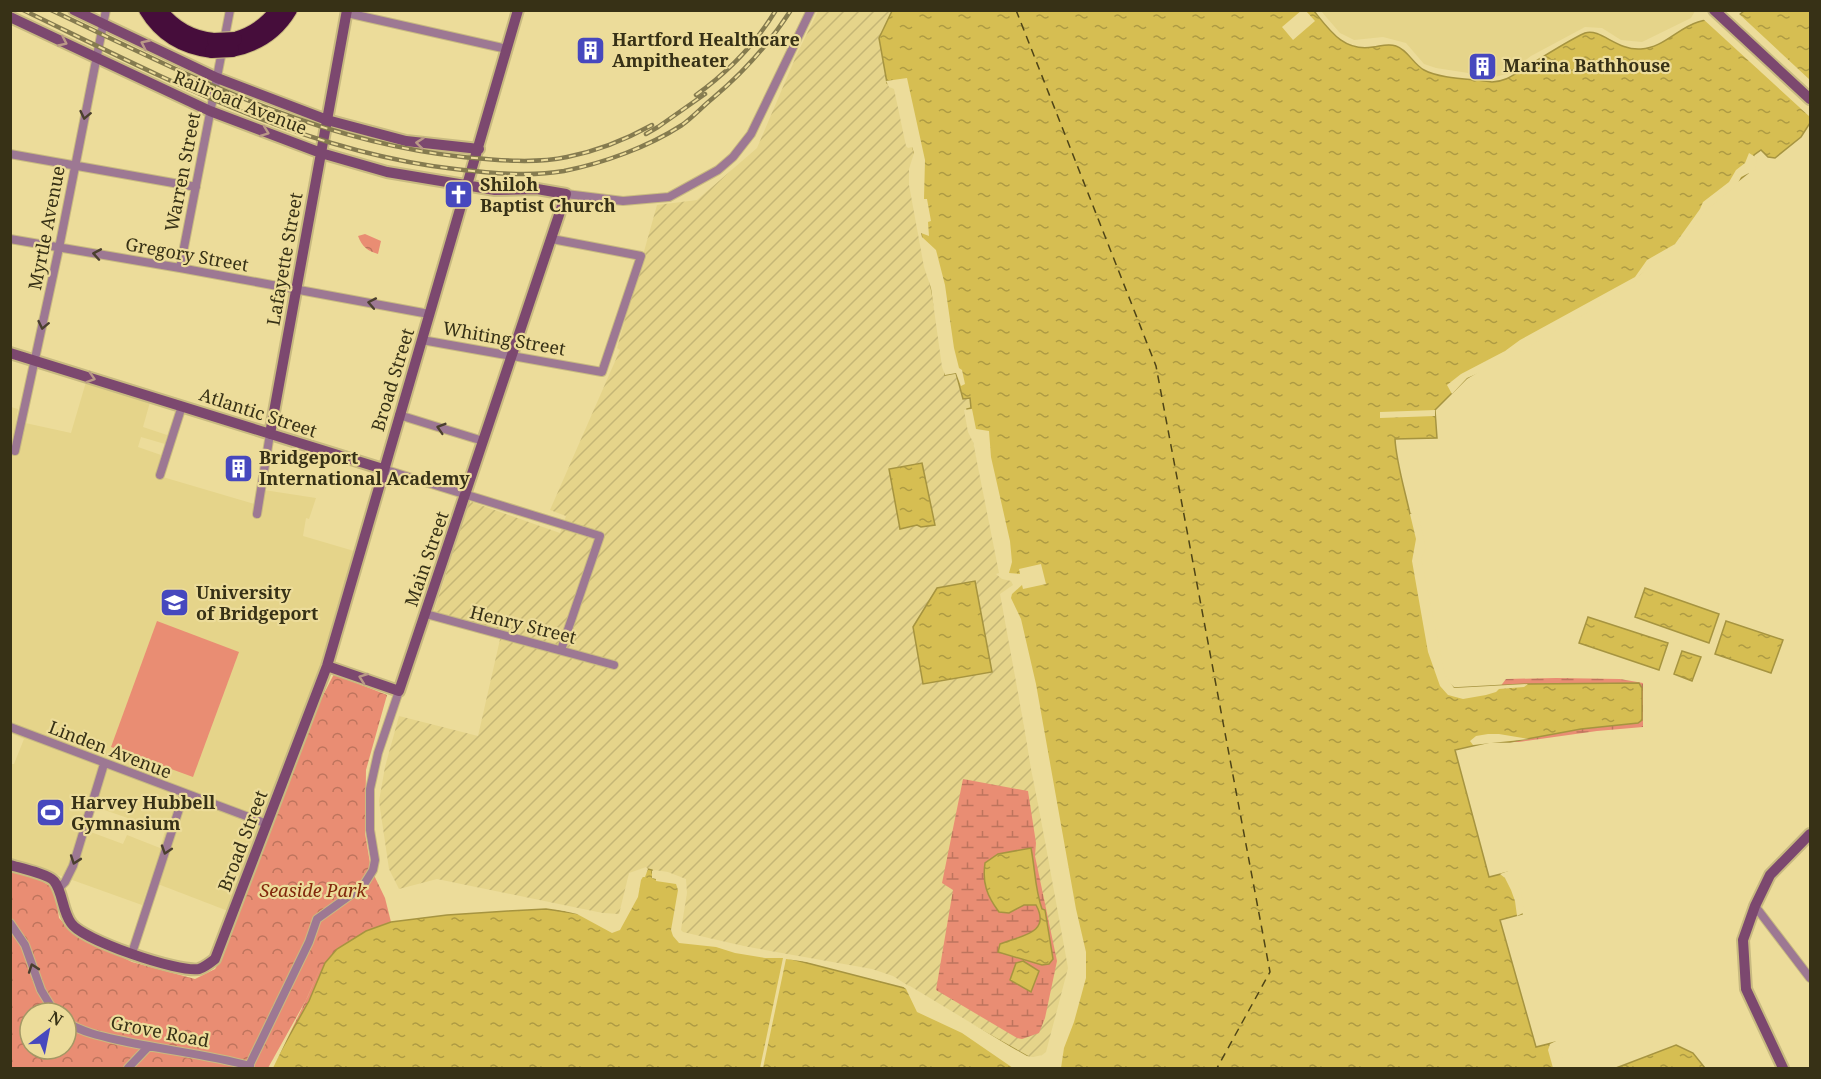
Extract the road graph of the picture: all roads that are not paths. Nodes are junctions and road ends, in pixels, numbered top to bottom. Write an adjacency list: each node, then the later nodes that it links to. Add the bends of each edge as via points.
1 (75, 10): 13 (street, Railroad Avenue)
2 (106, 10): 13 (street, Myrtle Avenue)
3 (146, 10): 15 (highway, via 173,39 194,48)
4 (160, 10): 15 (highway, via 175,26)
5 (230, 10): 18 (street, Warren Street)
6 (277, 10): 14 (highway)
7 (290, 10): 14 (highway, via 266,37 246,47)
8 (518, 10): 16 (street, Broad Street)
9 (811, 10): 28 (street, via 751,134 718,170 669,197 623,201)
10 (1714, 10): 19 (street)
11 (347, 12): 16 (street); 21 (street, Lafayette Street)
12 (10, 17): 17 (street, Railroad Avenue, one-way to 17)
13 (103, 24): 17 (street, Myrtle Avenue); 18 (street, Railroad Avenue, one-way to 13)
14 (233, 45): 15 (highway, bridge)
15 (213, 46)
16 (507, 49): 22 (street, Broad Street)
17 (97, 58): 20 (street, Railroad Avenue); 25 (street, Myrtle Avenue, one-way to 25)
18 (217, 78): 20 (street, Warren Street); 21 (street, Railroad Avenue)
19 (1810, 99)
20 (210, 111): 23 (street, Railroad Avenue, one-way to 23); 27 (street, Warren Street)
21 (327, 120): 22 (street, Railroad Avenue, one-way to 21, via 406,141); 23 (street, Lafayette Street)
22 (479, 149): 26 (street, Broad Street)
23 (321, 153): 26 (street, Railroad Avenue, via 387,172); 33 (street, Lafayette Street)
24 (10, 154): 25 (street)
25 (75, 165): 27 (street); 31 (street, Myrtle Avenue)
26 (468, 184): 28 (street, Railroad Avenue, via 495,190 537,189); 34 (street, Broad Street)
27 (196, 187): 32 (street, Warren Street)
28 (566, 194): 30 (street, Main Street)
29 (10, 239): 31 (street, Gregory Street)
30 (552, 239): 37 (street, Main Street); 37 (street, Whiting Street, via 641,256 602,372)
31 (59, 248): 32 (street, Gregory Street, one-way to 31); 38 (street, Myrtle Avenue, one-way to 38)
32 (180, 268): 33 (street, Gregory Street)
33 (296, 289): 34 (street, Gregory Street, one-way to 33); 41 (street, Lafayette Street)
34 (429, 314): 35 (street, Broad Street)
35 (422, 340): 37 (street, Whiting Street); 40 (street, Broad Street)
36 (10, 353): 38 (street, Atlantic Street)
37 (512, 356): 42 (street, Main Street)
38 (35, 361): 39 (street, Atlantic Street, one-way to 39); 43 (street, Myrtle Avenue)
39 (182, 406): 41 (street, Atlantic Street); 45 (street)
40 (399, 416): 42 (street, one-way to 40); 44 (street, Broad Street)
41 (270, 434): 44 (street, Atlantic Street); 47 (street, Lafayette Street)
42 (483, 441): 46 (street, Main Street)
43 (15, 451)
44 (383, 470): 46 (street, Atlantic Street); 51 (street, Broad Street)
45 (160, 475)
46 (466, 494): 48 (street, Main Street); 49 (street, Atlantic Street, via 600,536)
47 (257, 514)
48 (426, 614): 49 (street, Henry Street); 52 (street, Main Street)
49 (561, 650): 50 (street, Henry Street)
50 (614, 665)
51 (327, 666): 52 (street, one-way to 51); 56 (street, Broad Street)
52 (399, 691): 67 (street, Main Street, via 370,789 373,870 363,886 317,919)
53 (10, 728): 54 (street, Linden Avenue)
54 (104, 764): 55 (street, Linden Avenue); 59 (street, one-way to 59, via 73,866)
55 (184, 794): 56 (street, Linden Avenue); 62 (street, one-way to 62)
56 (267, 824): 62 (street, Broad Street, via 215,959 200,969 188,969)
57 (1809, 838): 60 (street, via 1770,875)
58 (10, 865): 59 (street, via 54,880)
59 (58, 889): 62 (street, via 71,925)
60 (1755, 906): 63 (street); 69 (street, via 1743,939 1746,989)
61 (10, 923): 64 (street, one-way to 61, via 26,945)
62 (132, 953)
63 (1810, 978)
64 (48, 1001)
65 (78, 1028): 66 (street, Grove Road)
66 (147, 1047): 67 (street, Grove Road, via 226,1059); 68 (street)
67 (249, 1067)
68 (128, 1068)
69 (1783, 1068)

